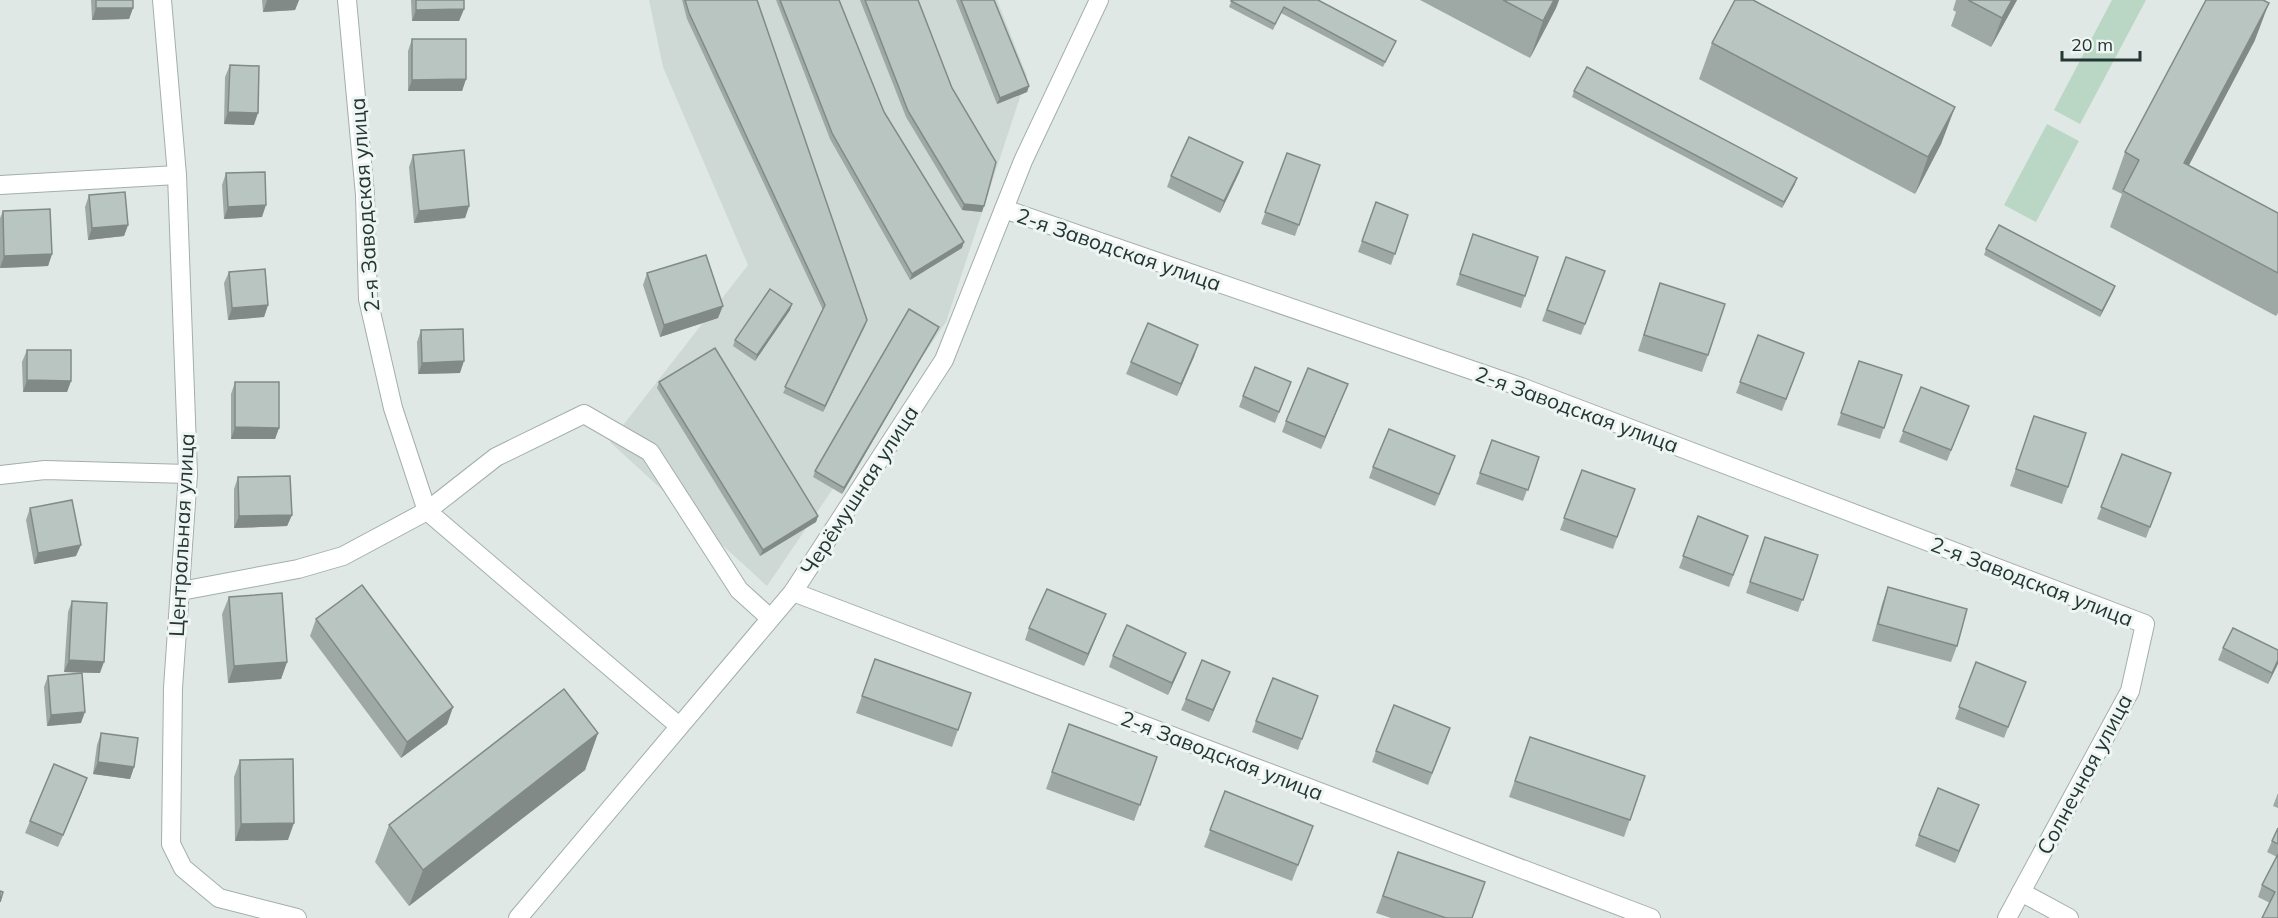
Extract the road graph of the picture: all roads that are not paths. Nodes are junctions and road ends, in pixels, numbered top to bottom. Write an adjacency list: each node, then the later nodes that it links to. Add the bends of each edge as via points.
1 (162, 0): 4 (street, Центральная улица)
2 (347, 0): 9 (street, 2-я Заводская улица, via 365,195 368,299 393,408)
3 (1099, 0): 6 (street, Черёмушная улица)
4 (177, 175): 5 (street); 7 (street, Центральная улица)
5 (0, 186)
6 (1004, 209): 11 (street, Черёмушная улица, via 944,360); 13 (street, 2-я Заводская улица, via 1521,387)
7 (188, 474): 8 (street, via 45,470); 10 (street, Центральная улица)
8 (0, 475)
9 (427, 511): 10 (street, via 343,556 298,569); 12 (street, via 496,457 584,414 650,452 739,590); 14 (street)
10 (181, 591): 16 (street, Центральная улица, via 173,688 171,844 183,868 219,898)
11 (793, 592): 12 (street, Черёмушная улица); 18 (street, 2-я Заводская улица)
12 (770, 618): 14 (street, Черёмушная улица)
13 (2145, 624): 15 (street, Солнечная улица, via 2130,691)
14 (678, 726): 17 (street, Черёмушная улица)
15 (2021, 892): 19 (street, Солнечная улица); 20 (street)
16 (297, 918)
17 (518, 918)
18 (1651, 918)
19 (2007, 918)
20 (2068, 918)

